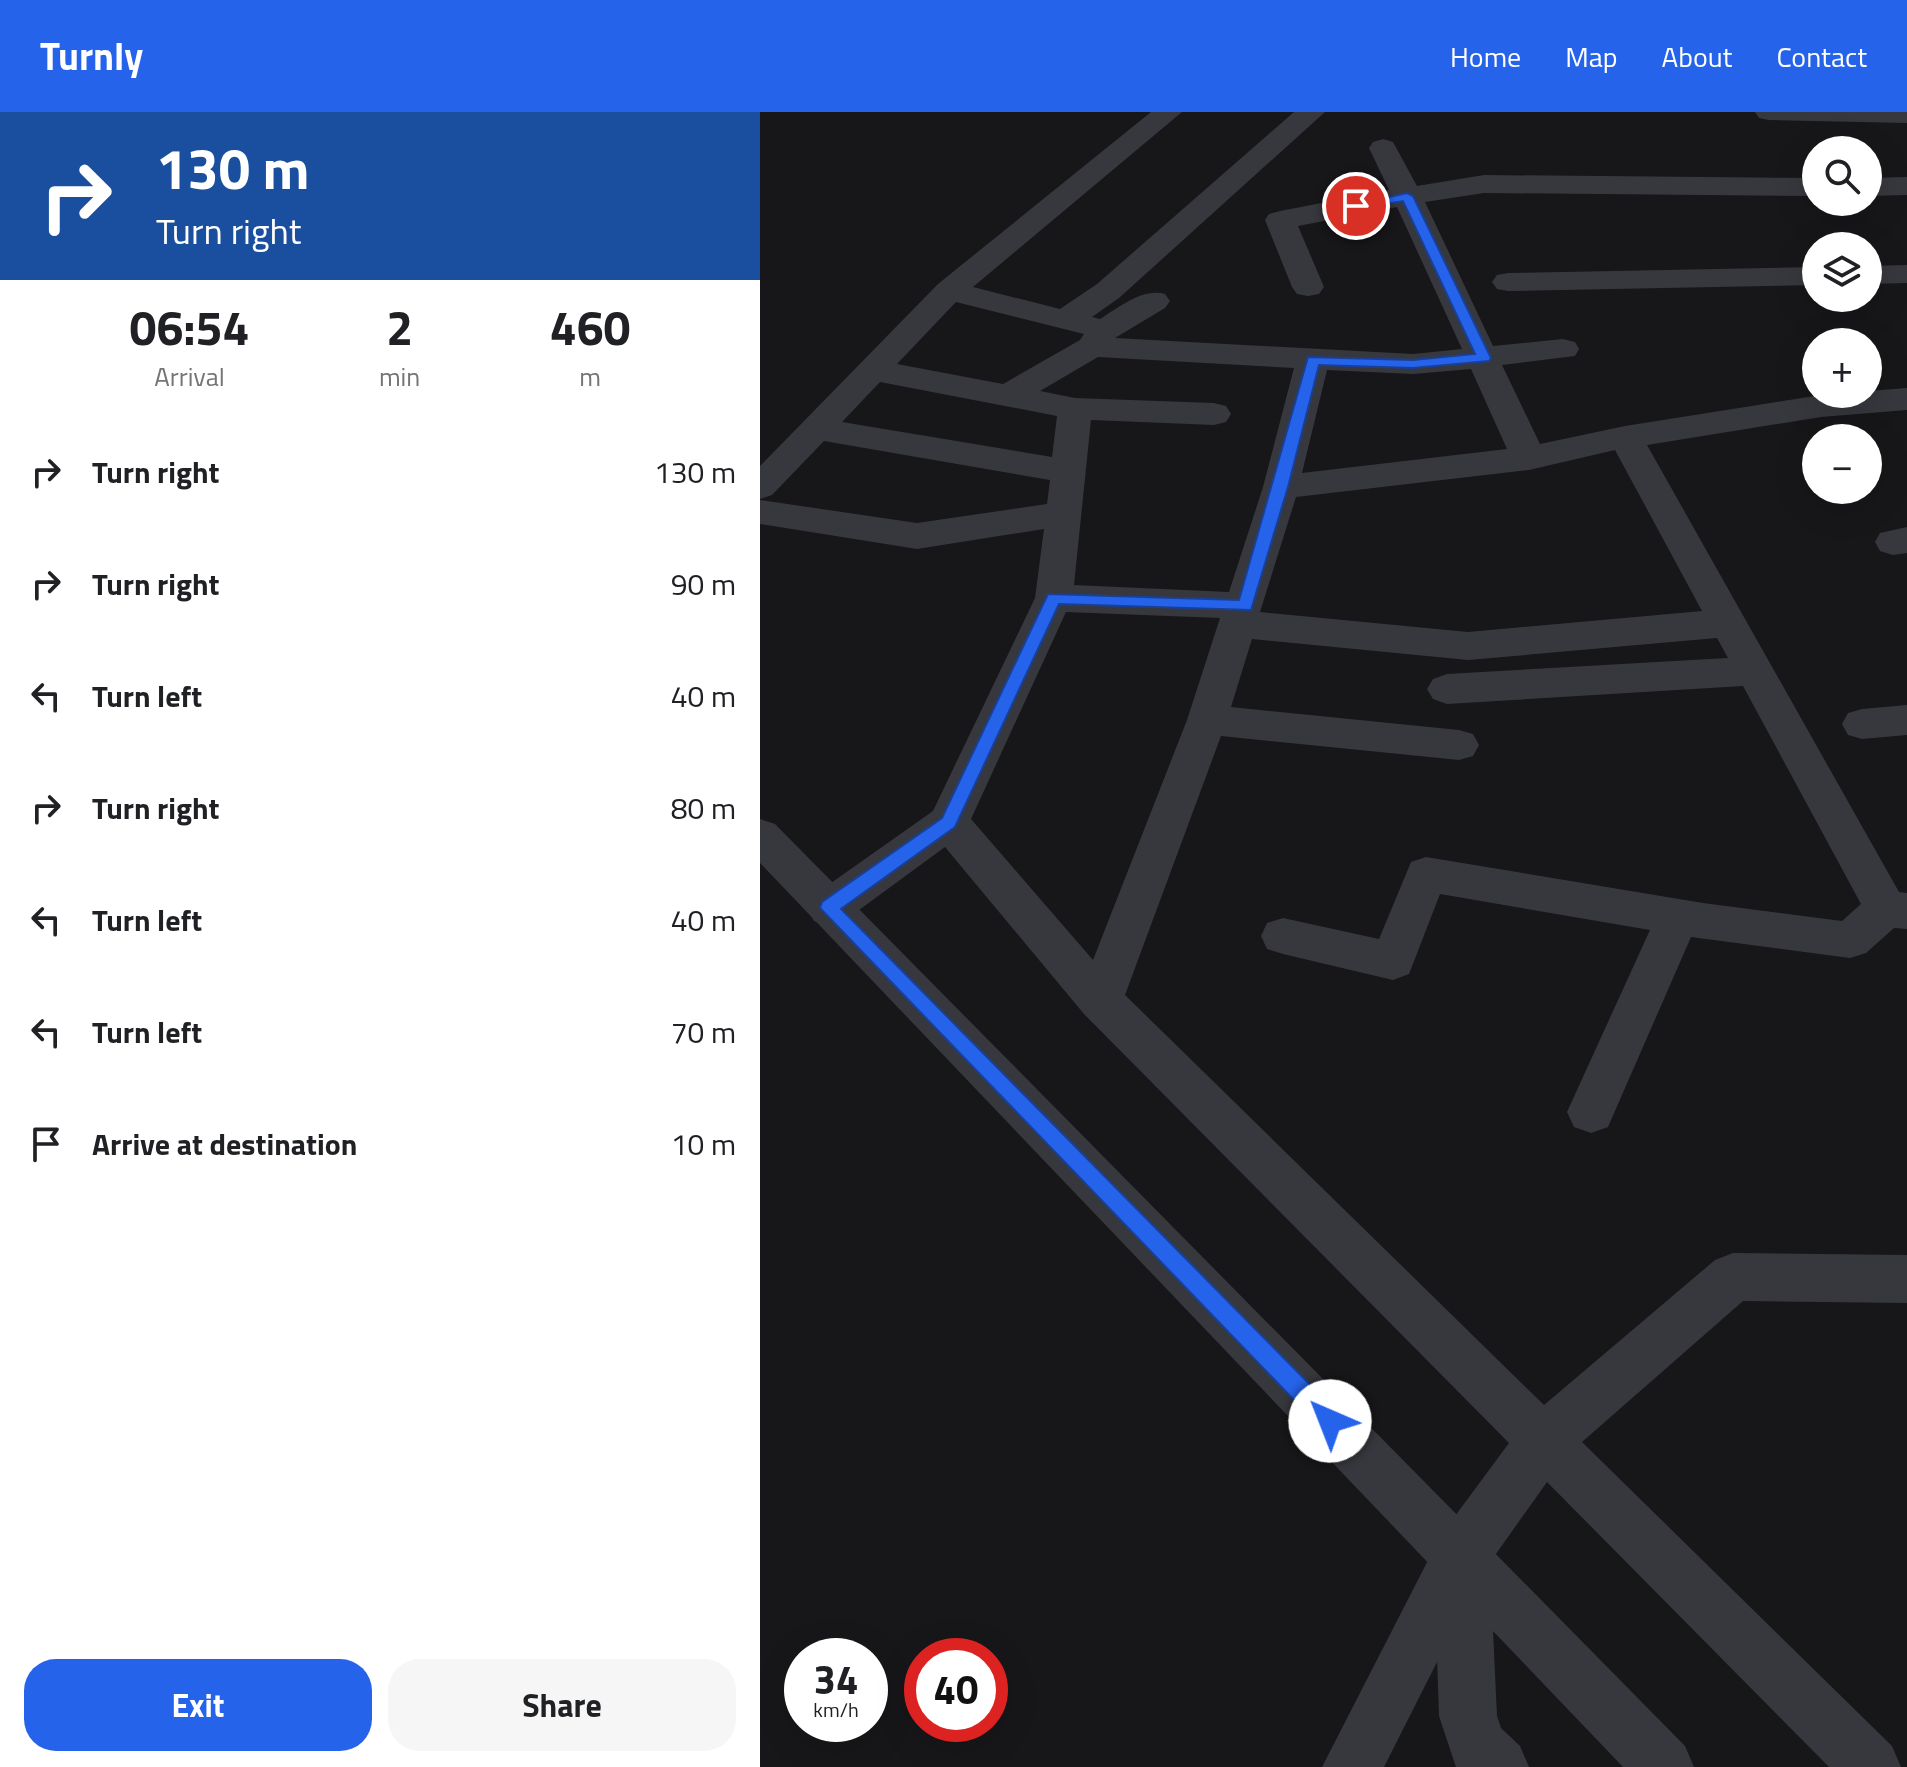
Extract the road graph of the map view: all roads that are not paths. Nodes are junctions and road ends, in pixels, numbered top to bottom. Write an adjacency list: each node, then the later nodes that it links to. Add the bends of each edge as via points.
1 (1168, 112): 15 (street)
2 (1311, 112): 17 (street, via 1108,291)
3 (1769, 112): 4 (street)
4 (1907, 115)
5 (1383, 148): 9 (street)
6 (1907, 186): 8 (street)
7 (1802, 187): 9 (street, via 1484,184)
8 (1882, 187)
9 (1407, 196): 14 (street, via 1280,220); 20 (street)
10 (1907, 274): 11 (street)
11 (1882, 275)
12 (1802, 276): 13 (street)
13 (1508, 282)
14 (1308, 287)
15 (949, 291): 17 (street); 22 (street)
16 (1154, 301): 18 (street)
17 (1065, 320): 18 (street)
18 (1099, 338): 21 (street); 23 (street)
19 (1563, 349): 20 (street)
20 (1484, 358): 21 (street, via 1413,364); 29 (street)
21 (1313, 360): 32 (street)
22 (874, 370): 23 (street); 27 (street)
23 (1006, 397): 25 (street)
24 (1907, 399): 28 (street, via 1821,406)
25 (1075, 409): 26 (street); 30 (street)
26 (1214, 414)
27 (818, 429): 30 (street); 31 (street)
28 (1625, 437): 29 (street); 37 (street)
29 (1529, 458): 32 (street)
30 (1067, 471): 34 (street)
31 (760, 487)
32 (1281, 487): 36 (street)
33 (760, 512): 34 (street, via 917,536)
34 (1065, 514): 35 (street)
35 (1054, 598): 36 (street); 44 (street)
36 (1242, 615): 37 (street, via 1468,646); 40 (street)
37 (1727, 623): 38 (street)
38 (1754, 671): 39 (street); 47 (street)
39 (1447, 689)
40 (1207, 720): 43 (street); 50 (street)
41 (1907, 720): 42 (street)
42 (1862, 724)
43 (1459, 745)
44 (949, 822): 46 (street); 50 (street)
45 (760, 836): 46 (street)
46 (829, 908): 54 (street)
47 (1896, 910): 48 (street, via 1850,940)
48 (1678, 917): 49 (street, via 1426,874 1393,961); 51 (street)
49 (1283, 936)
50 (1100, 1000): 53 (street)
51 (1591, 1112)
52 (1907, 1279): 53 (street, via 1733,1277)
53 (1543, 1441): 54 (street); 58 (street)
54 (1461, 1555): 55 (street); 56 (street, via 1468,1716 1477,1746); 57 (street)
55 (1352, 1767)
56 (1499, 1767)
57 (1664, 1767)
58 (1871, 1767)

